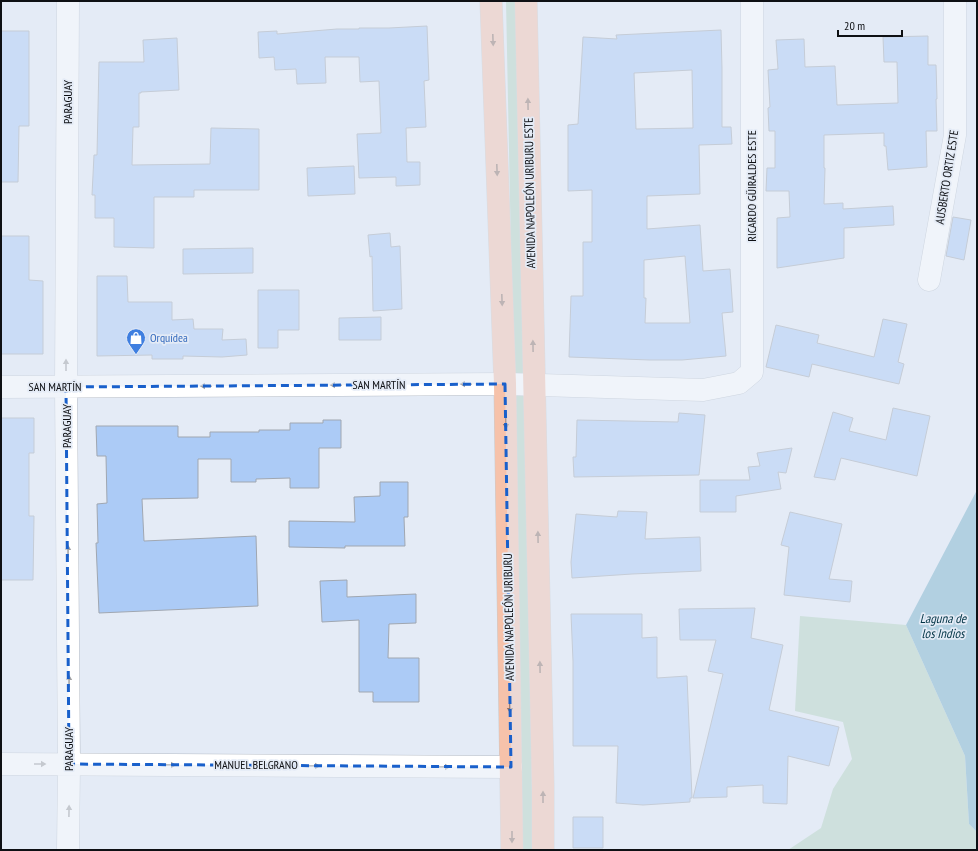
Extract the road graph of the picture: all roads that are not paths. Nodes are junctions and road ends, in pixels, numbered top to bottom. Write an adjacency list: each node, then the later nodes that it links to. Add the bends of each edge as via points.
1 (68, 1): 11 (street, PARAGUAY, one-way to 1)
2 (491, 1): 8 (main road, one-way to 8)
3 (526, 1): 9 (main road, AVENIDA NAPOLEÓN URIBURU ESTE, one-way to 3)
4 (752, 1): 7 (street, RICARDO GÜIRALDES ESTE)
5 (956, 1): 6 (street, AUSBERTO ORTIZ ESTE, via 955,136)
6 (929, 280)
7 (752, 372): 9 (street, SAN MARTÍN, via 739,383 703,390)
8 (505, 384): 9 (street, SAN MARTÍN); 11 (street, SAN MARTÍN, one-way to 11); 14 (main road, AVENIDA NAPOLEÓN URIBURU, one-way to 14)
9 (534, 385): 17 (main road, one-way to 9)
10 (1, 387): 11 (street, SAN MARTÍN)
11 (66, 387): 13 (street, PARAGUAY, one-way to 11)
12 (1, 764): 13 (street, MANUEL BELGRANO, one-way to 13)
13 (69, 764): 14 (street, MANUEL BELGRANO, one-way to 14); 15 (street, PARAGUAY, one-way to 13)
14 (511, 768): 16 (main road, AVENIDA NAPOLEÓN URIBURU, one-way to 16)
15 (68, 850)
16 (512, 850)
17 (543, 850)

